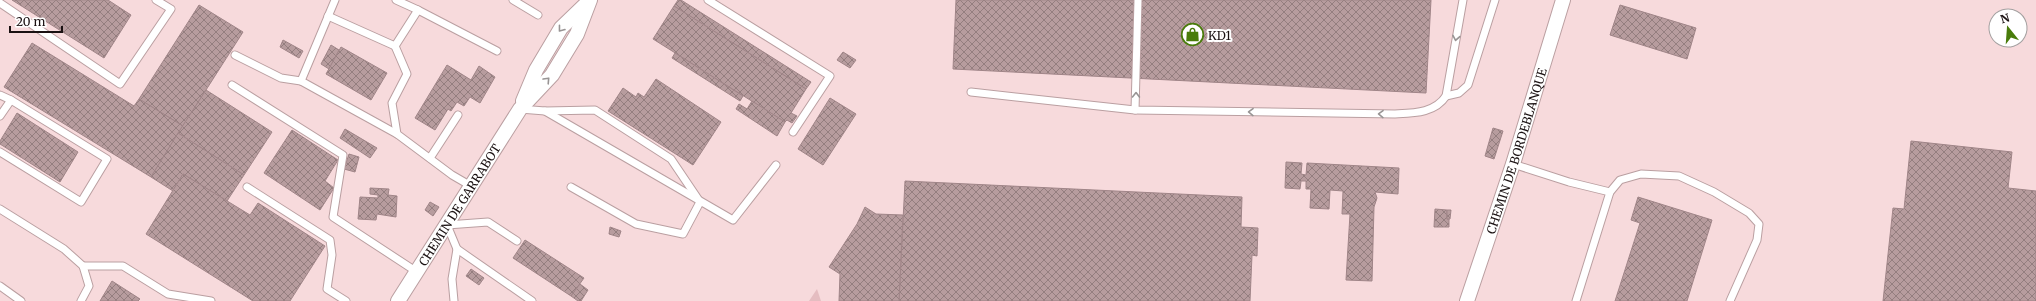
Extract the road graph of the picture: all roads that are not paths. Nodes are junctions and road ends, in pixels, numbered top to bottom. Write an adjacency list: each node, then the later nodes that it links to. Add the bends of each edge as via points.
1 (156, 0): 11 (lane, via 171,9 120,84)
2 (335, 0): 14 (lane)
3 (396, 0): 12 (lane)
4 (513, 0): 13 (lane)
5 (708, 0): 29 (lane, via 830,76)
6 (1138, 0): 25 (lane, one-way to 6)
7 (1462, 0): 22 (lane, one-way to 22)
8 (1495, 0): 22 (lane, via 1468,85 1459,93)
9 (1563, 0): 33 (street, CHEMIN DE BORDEBLANQUE)
10 (588, 1): 24 (street, CHEMIN DE GARRABOT, via 578,34 552,75)
11 (0, 4)
12 (418, 10): 15 (lane); 16 (lane)
13 (538, 15)
14 (328, 16): 15 (lane); 18 (lane)
15 (395, 46): 30 (lane, via 407,74 392,103)
16 (497, 51)
17 (235, 55): 18 (lane, via 281,78)
18 (302, 81): 30 (lane)
19 (232, 85): 45 (lane, via 343,156 333,217)
20 (971, 92): 25 (lane)
21 (0, 96): 23 (lane)
22 (1446, 96): 25 (lane, one-way to 25, via 1432,109 1417,113)
23 (11, 100): 28 (lane); 31 (lane, via 107,159 81,202)
24 (520, 109): 26 (lane); 35 (street, CHEMIN DE GARRABOT)
25 (1135, 110)
26 (545, 112): 39 (lane); 39 (lane, via 595,110 671,159)
27 (458, 115): 32 (lane)
28 (0, 116)
29 (793, 132)
30 (397, 134): 32 (lane)
31 (0, 152)
32 (430, 158): 35 (lane)
33 (1513, 164): 38 (lane); 54 (street, CHEMIN DE BORDEBLANQUE)
34 (776, 165): 39 (lane, via 732,220)
35 (471, 186): 41 (street, CHEMIN DE GARRABOT)
36 (247, 187): 50 (lane, via 330,240 332,255 327,289)
37 (571, 187): 39 (lane, via 636,224 683,234)
38 (1610, 192): 55 (lane); 56 (lane, via 1620,180 1641,174 1679,176 1750,213 1759,224 1757,240)
39 (700, 202)
40 (0, 209): 44 (lane, via 64,248)
41 (446, 225): 42 (lane, via 488,222); 43 (lane); 45 (street, CHEMIN DE GARRABOT)
42 (517, 241)
43 (457, 249): 52 (lane, via 452,279); 53 (lane)
44 (83, 266): 48 (lane, via 89,286); 49 (lane, via 123,266 168,294)
45 (417, 272): 51 (street, CHEMIN DE GARRABOT)
46 (0, 286): 47 (lane)
47 (21, 301)
48 (81, 301)
49 (211, 301)
50 (346, 301)
51 (398, 301)
52 (454, 301)
53 (532, 301)
54 (1467, 301)
55 (1576, 301)
56 (1730, 301)

